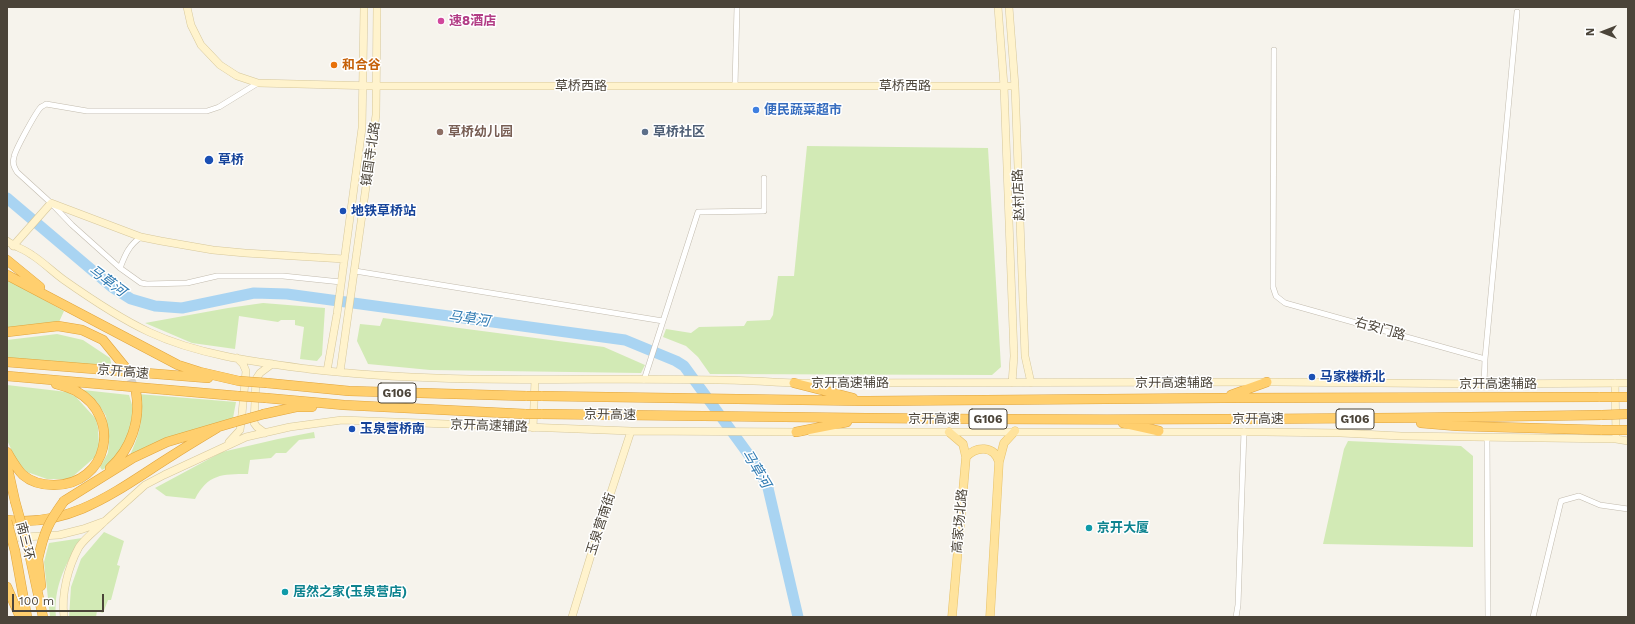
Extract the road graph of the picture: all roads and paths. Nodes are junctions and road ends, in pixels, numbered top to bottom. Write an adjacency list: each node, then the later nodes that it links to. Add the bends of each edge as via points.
1 (187, 7): 9 (street, 草桥西路, via 191,24 201,45 220,65 237,76)
2 (364, 7): 10 (street, 镇国寺北路)
3 (377, 7): 11 (street, 镇国寺北路)
4 (737, 7): 12 (street)
5 (998, 7): 13 (street, 赵村店路)
6 (1009, 7): 14 (street, 赵村店路)
7 (1517, 12): 30 (street)
8 (1274, 50): 30 (street, 右安门路, via 1273,288 1276,296 1285,303)
9 (258, 83): 10 (street, 草桥西路); 16 (street, via 219,107 207,111 87,111 46,104 41,108 20,144 14,157 14,165 17,172)
10 (364, 86): 11 (street, 草桥西路); 20 (street, 镇国寺北路, via 362,128)
11 (376, 86): 12 (street, 草桥西路); 23 (street, 镇国寺北路, via 376,114)
12 (735, 86): 13 (street, 草桥西路)
13 (1004, 86): 14 (street, 草桥西路); 46 (street, 赵村店路, via 1014,356)
14 (1015, 86): 44 (street, 赵村店路, via 1026,356)
15 (764, 178): 27 (street, via 764,211 698,212)
16 (49, 205): 17 (street); 19 (street); 22 (street)
17 (140, 237): 20 (street, via 232,252); 22 (street, via 125,253)
18 (7, 241): 19 (street)
19 (13, 246): 29 (street, via 31,254 70,284 149,332 182,345)
20 (344, 259): 25 (street, 镇国寺北路)
21 (7, 260): 26 (highway)
22 (120, 268): 25 (street, via 141,283 148,284 187,283 217,276 284,276)
23 (355, 271): 27 (street); 35 (street, 镇国寺北路)
24 (7, 275): 26 (highway)
25 (341, 284): 34 (street, 镇国寺北路)
26 (52, 297): 40 (highway, via 178,365)
27 (663, 321): 39 (street)
28 (7, 332): 33 (highway, via 58,326 82,330 103,340)
29 (237, 358): 32 (street); 70 (street, via 246,371 240,430)
30 (1485, 359): 47 (street)
31 (7, 362): 40 (highway, 京开高速)
32 (272, 364): 34 (street); 66 (street, via 256,379 254,423)
33 (125, 367)
34 (327, 371): 35 (street)
35 (340, 372): 38 (street, via 398,377)
36 (7, 376): 37 (highway, G106)
37 (43, 380): 52 (highway, 京开高速 / G106, bridge); 71 (highway, via 76,391 87,398 97,410 103,422 105,436 104,448 99,459 92,469 78,480 61,485 48,485 24,476)
38 (535, 380): 39 (street); 58 (street)
39 (644, 380): 43 (street, 京开高速辅路)
40 (239, 381): 51 (highway, 京开高速 / G106, bridge, via 349,391 692,400)
41 (1267, 382): 44 (street, 京开高速辅路); 47 (street, 京开高速辅路); 50 (highway)
42 (1615, 382): 45 (street, 京开高速辅路); 47 (street, 京开高速辅路); 68 (street)
43 (794, 383): 46 (street, 京开高速辅路); 51 (highway)
44 (1031, 383): 46 (street, 京开高速辅路)
45 (1628, 383)
46 (1012, 384)
47 (1484, 384)
48 (136, 392): 75 (highway, via 138,406 135,427 128,445 118,461)
49 (1626, 397): 50 (highway, 京开高速 / G106, bridge)
50 (1223, 398): 51 (highway, 京开高速 / G106)
51 (868, 401)
52 (344, 405): 54 (highway, 京开高速 / G106, bridge, via 526,414); 57 (highway, bridge, via 296,407)
53 (1628, 414): 56 (highway, 京开高速 / G106, bridge)
54 (868, 418): 55 (highway, 京开高速 / G106); 64 (highway)
55 (1108, 419): 56 (highway, 京开高速 / G106); 62 (highway)
56 (1380, 419): 59 (highway, bridge, via 1457,426)
57 (217, 428): 75 (highway, via 167,442); 77 (highway, via 128,485 84,509 41,520)
58 (533, 428): 60 (street, 京开高速辅路); 66 (street, 京开高速辅路, via 342,420)
59 (1628, 429)
60 (632, 431): 64 (street, 京开高速辅路); 85 (street, 玉泉营南街)
61 (1014, 431): 62 (street); 65 (street); 73 (main road, via 1004,443)
62 (1159, 431): 63 (street)
63 (1244, 431): 67 (street); 88 (street)
64 (796, 432): 65 (street)
65 (949, 432): 72 (main road, 高家场北路, via 963,444)
66 (265, 433): 70 (street, 京开高速辅路, via 246,437)
67 (1487, 438): 68 (street); 89 (street)
68 (1616, 439): 69 (street)
69 (1628, 441)
70 (223, 447): 78 (street, 京开高速辅路, via 145,485)
71 (7, 452)
72 (966, 457): 73 (main road, via 971,452 985,449 997,455); 86 (main road, 高家场北路)
73 (999, 462): 87 (main road)
74 (7, 465): 83 (highway, 南三环, bridge)
75 (95, 480): 83 (highway, bridge, via 64,501 50,520 42,539 38,559)
76 (1628, 509): 90 (street, via 1600,505 1579,496 1561,501)
77 (7, 520): 82 (highway, 南三环, bridge)
78 (105, 521): 79 (street, via 59,534); 84 (street, 京开高速辅路, via 80,546 67,578)
79 (7, 538)
80 (7, 587): 81 (highway)
81 (20, 617)
82 (27, 617)
83 (43, 617)
84 (64, 617)
85 (572, 617)
86 (952, 617)
87 (990, 617)
88 (1236, 617)
89 (1488, 617)
90 (1533, 617)

